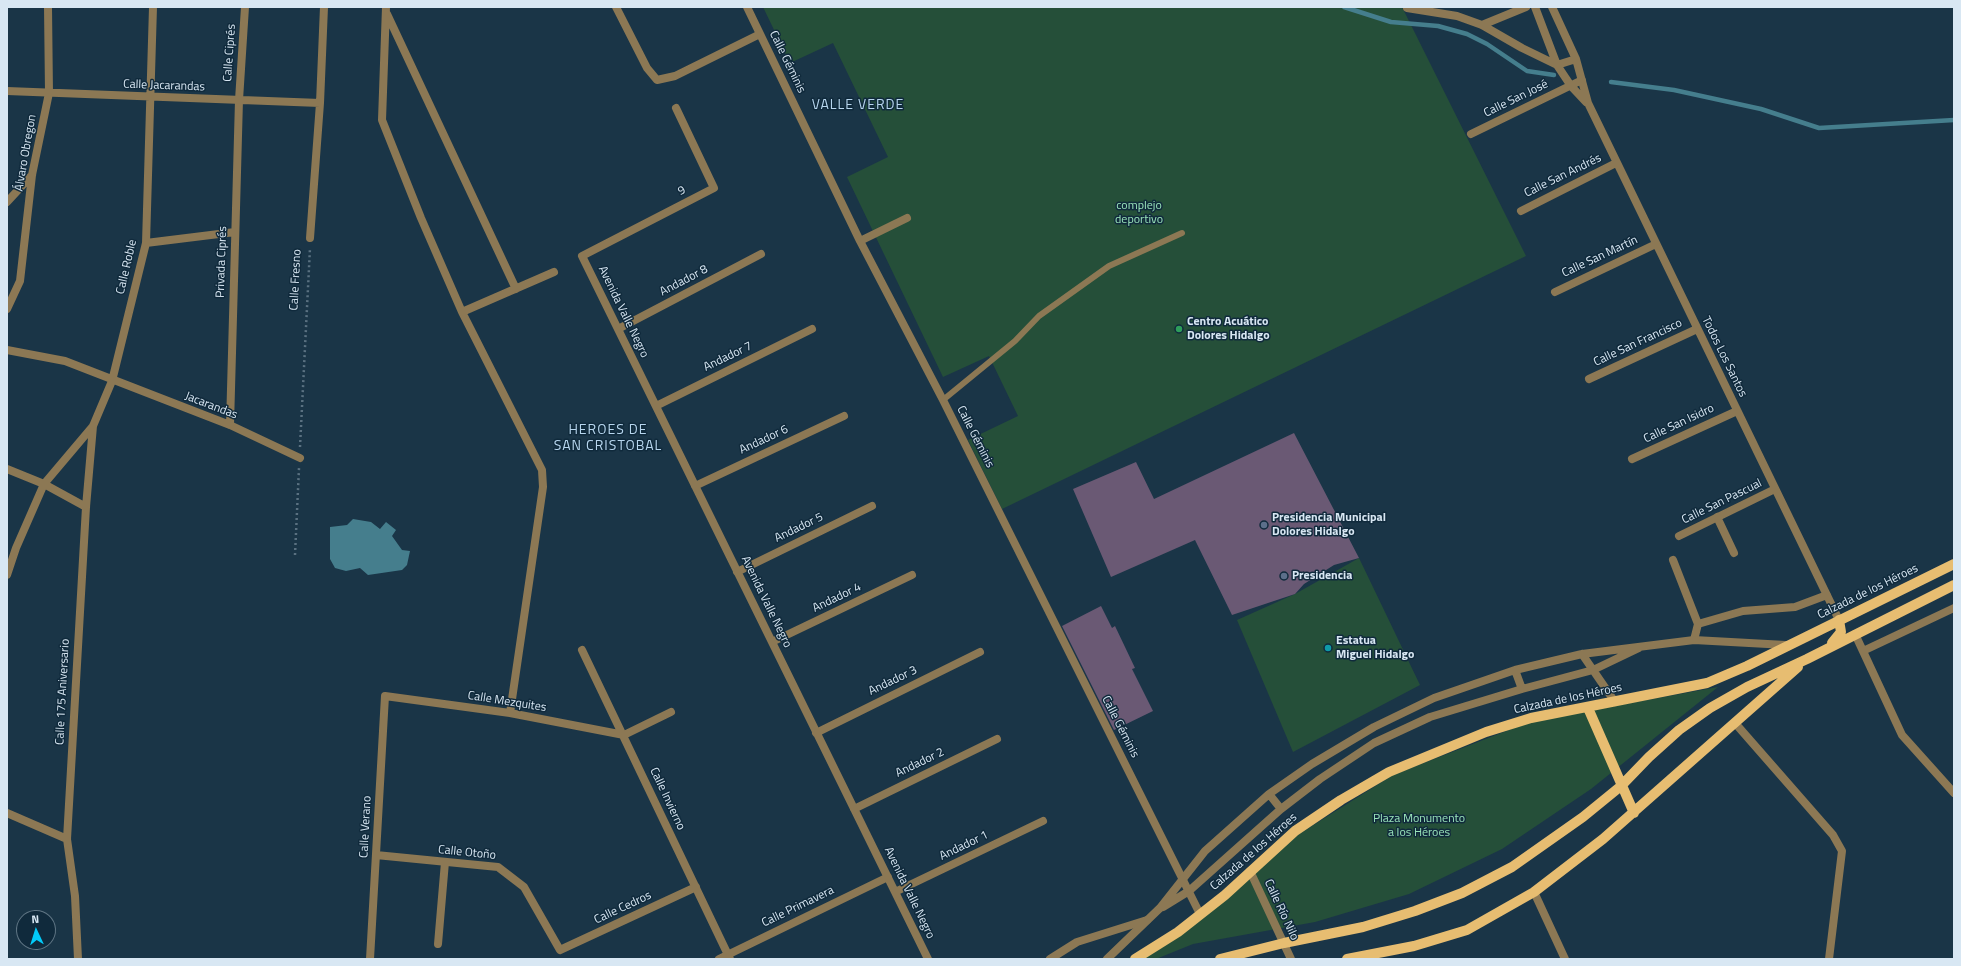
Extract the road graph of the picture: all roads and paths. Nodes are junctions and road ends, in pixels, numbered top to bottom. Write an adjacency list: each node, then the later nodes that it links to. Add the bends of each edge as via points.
1 (48, 7): 19 (street, Álvaro Obregon)
2 (153, 7): 20 (street, Calle Roble)
3 (245, 7): 21 (street, Calle Ciprés)
4 (324, 7): 22 (street, Calle Fresno)
5 (616, 7): 13 (street, via 647,68 657,80 675,76)
6 (747, 7): 13 (street, Calle Géminis)
7 (1526, 7): 12 (street)
8 (1535, 7): 15 (street, Todos Los Santos)
9 (1552, 7): 14 (street, Todos Los Santos)
10 (1407, 8): 12 (street, via 1457,16)
11 (386, 9): 40 (street); 43 (street, via 382,120)
12 (1482, 25): 15 (street)
13 (760, 34): 34 (street, Calle Géminis)
14 (1576, 59): 15 (street); 16 (street, Todos Los Santos)
15 (1557, 65): 17 (street, Todos Los Santos)
16 (1582, 80): 17 (street, Calle San José); 23 (street, Todos Los Santos)
17 (1571, 86): 23 (street, Todos Los Santos); 25 (street, Calle San José)
18 (7, 91): 19 (street, Calle Jacarandas)
19 (49, 93): 20 (street, Calle Jacarandas); 27 (street, Álvaro Obregon)
20 (150, 98): 21 (street, Calle Jacarandas); 35 (street, Calle Roble)
21 (239, 100): 22 (street, Calle Jacarandas); 31 (street, Privada Ciprés)
22 (320, 103): 33 (street, Calle Fresno)
23 (1588, 103): 26 (street, Todos Los Santos)
24 (676, 108): 38 (street, 9, via 714,188)
25 (1471, 134)
26 (1616, 163): 29 (street, Calle San Andrés); 36 (street, Todos Los Santos)
27 (32, 175): 28 (street); 42 (street, Álvaro Obregon, via 20,281)
28 (7, 202)
29 (1521, 211)
30 (907, 218): 34 (street)
31 (235, 232): 35 (street); 54 (street, Privada Ciprés)
32 (1182, 233): 50 (lane, via 1109,266 1039,316 1014,341)
33 (310, 238): 56 (path, Calle Fresno)
34 (860, 241): 50 (street, Calle Géminis)
35 (146, 243): 49 (street, Calle Roble)
36 (1656, 244): 41 (street, Calle San Martín); 46 (street, Todos Los Santos)
37 (761, 254): 44 (street, Andador 8)
38 (582, 256): 44 (street, Avenida Valle Negro)
39 (554, 272): 40 (street)
40 (516, 288): 43 (street)
41 (1555, 292)
42 (7, 309)
43 (462, 312): 96 (street, via 542,470 543,487)
44 (618, 329): 51 (street, Avenida Valle Negro)
45 (812, 329): 51 (street, Andador 7)
46 (1697, 329): 48 (street, Calle San Francisco); 52 (street, Todos Los Santos)
47 (7, 350): 49 (street, Jacarandas, via 65,361)
48 (1589, 379)
49 (112, 381): 54 (street, Jacarandas); 55 (street, Calle Roble)
50 (943, 400): 114 (street, Calle Géminis)
51 (656, 406): 60 (street, Avenida Valle Negro)
52 (1737, 411): 57 (street, Calle San Isidro); 61 (street, Todos Los Santos)
53 (844, 416): 60 (street, Andador 6)
54 (230, 425): 56 (street, Jacarandas)
55 (93, 426): 59 (street, Calle Roble); 63 (street, Calle 175 Aniversario)
56 (300, 458): 67 (path, Calle Fresno)
57 (1632, 459)
58 (7, 469): 59 (street)
59 (44, 484): 63 (street); 71 (street, Calle Roble)
60 (695, 486): 70 (street, Avenida Valle Negro)
61 (1775, 489): 64 (street, Calle San Pascual); 74 (street, Todos Los Santos)
62 (872, 506): 70 (street, Andador 5)
63 (86, 507): 109 (street, Calle 175 Aniversario)
64 (1718, 517): 65 (street, Calle San Pascual); 66 (street)
65 (1679, 536)
66 (1734, 552)
67 (295, 555)
68 (1673, 560): 77 (street)
69 (1954, 564): 76 (main road, Calzada de los Héroes)
70 (737, 572): 80 (street, Avenida Valle Negro)
71 (7, 575)
72 (912, 575): 80 (street, Andador 4)
73 (1954, 585): 78 (main road)
74 (1827, 595): 76 (street, Todos Los Santos); 77 (street, via 1795,607 1743,611)
75 (1954, 608): 84 (street)
76 (1839, 620): 82 (main road, Calzada de los Héroes); 86 (main road, via 1841,632 1836,640)
77 (1698, 624): 79 (street)
78 (1855, 634): 84 (street); 86 (main road)
79 (1694, 640): 81 (street); 82 (street)
80 (772, 642): 98 (street, Avenida Valle Negro)
81 (1647, 645): 87 (street); 90 (street)
82 (1786, 645): 93 (main road, Calzada de los Héroes, via 1747,666 1707,683)
83 (582, 650): 99 (street, Calle Invierno)
84 (1863, 651): 102 (street, via 1902,735)
85 (980, 652): 98 (street, Andador 3)
86 (1819, 653): 88 (main road)
87 (1582, 654): 89 (street); 90 (street)
88 (1807, 659): 97 (main road); 101 (main road, via 1747,686 1710,708 1679,730)
89 (1515, 670): 91 (street); 103 (street, via 1434,698 1374,727 1312,764)
90 (1593, 670): 91 (street); 93 (street)
91 (1522, 689): 105 (street, via 1430,717 1374,743)
92 (385, 696): 96 (street, Calle Mezquites); 110 (street, Calle Verano)
93 (1615, 702): 94 (main road, Calzada de los Héroes)
94 (1588, 708): 101 (main road); 112 (main road, Calzada de los Héroes, via 1531,718 1486,732 1389,772 1295,831)
95 (671, 712): 99 (street)
96 (510, 713): 99 (street, Calle Mezquites)
97 (1735, 723): 106 (main road); 137 (street, via 1833,835 1842,851)
98 (816, 732): 104 (street, Avenida Valle Negro)
99 (624, 735): 115 (street, Calle Invierno)
100 (997, 739): 104 (street, Andador 2)
101 (1621, 786): 106 (main road); 122 (main road, via 1583,817 1512,867 1462,893 1363,927)
102 (1954, 793)
103 (1269, 794): 105 (street); 114 (street, via 1205,851)
104 (854, 809): 113 (street, Avenida Valle Negro)
105 (1281, 809): 117 (street)
106 (1634, 812): 118 (main road, via 1603,840)
107 (7, 813): 109 (street)
108 (1043, 821): 116 (street, Andador 1)
109 (67, 839): 126 (street, Calle 175 Aniversario, via 76,896)
110 (376, 855): 111 (street, Calle Otoño); 127 (street, Calle Verano)
111 (445, 862): 123 (street); 124 (street, Calle Otoño, via 498,867 524,887)
112 (1250, 871): 120 (main road, Calzada de los Héroes); 122 (street, Calle Río Nilo)
113 (888, 877): 116 (street, Avenida Valle Negro); 125 (street, Calle Primavera)
114 (1182, 879): 117 (street, Calle Géminis); 119 (street)
115 (696, 887): 124 (street, Calle Cedros); 125 (street, Calle Invierno)
116 (895, 892): 129 (street, Avenida Valle Negro)
117 (1189, 892): 119 (street); 120 (street, Calle Géminis)
118 (1534, 892): 135 (main road, via 1467,930 1414,946); 136 (street)
119 (1160, 908): 121 (street)
120 (1200, 914): 132 (main road, Calzada de los Héroes, via 1178,932)
121 (1147, 920): 130 (street, via 1077,942); 131 (street)
122 (1284, 943): 133 (main road); 134 (street, Calle Río Nilo)
123 (438, 944)
124 (560, 950)
125 (729, 957): 128 (street, Calle Primavera)
126 (78, 959)
127 (370, 959)
128 (719, 959)
129 (928, 959)
130 (1050, 959)
131 (1107, 959)
132 (1135, 959)
133 (1220, 959)
134 (1291, 959)
135 (1347, 959)
136 (1565, 959)
137 (1829, 959)

